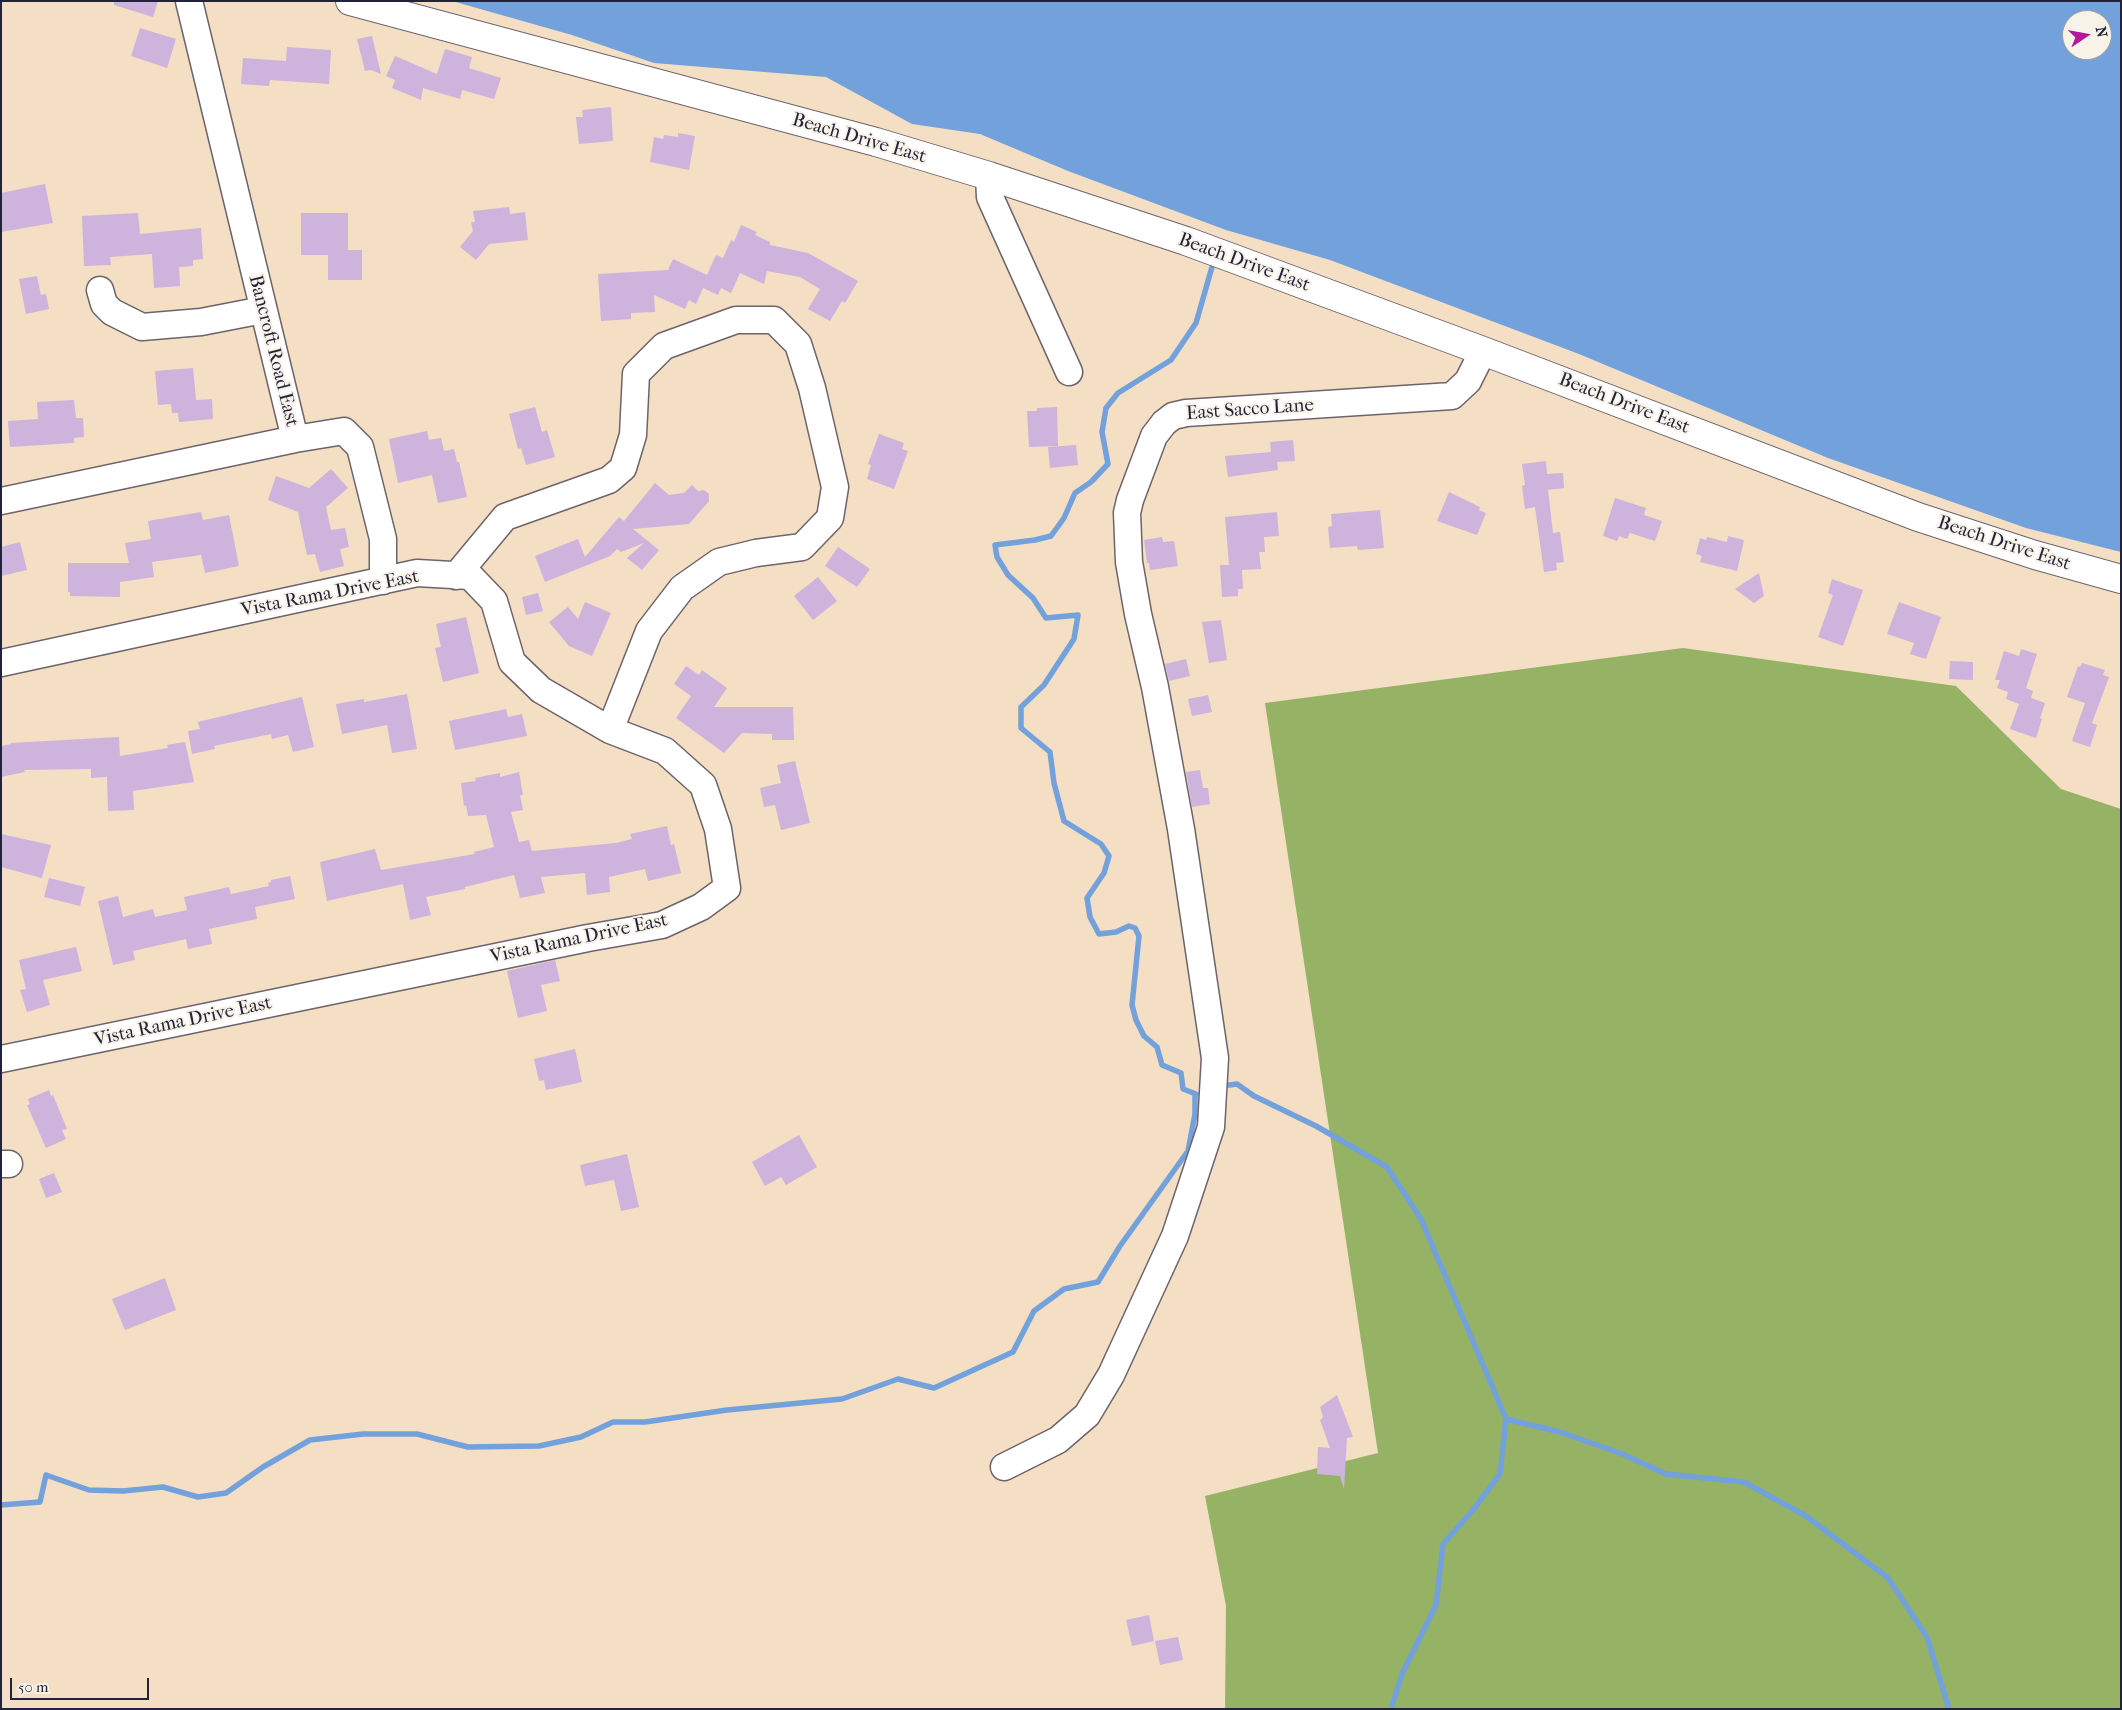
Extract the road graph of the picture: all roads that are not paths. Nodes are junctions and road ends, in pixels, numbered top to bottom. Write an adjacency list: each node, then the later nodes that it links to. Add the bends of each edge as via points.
1 (189, 1): 5 (street, Bancroft Road East)
2 (350, 1): 3 (main road, Beach Drive East, via 876,142)
3 (989, 176): 6 (main road, Beach Drive East, via 1186,241); 7 (street, via 990,197)
4 (100, 290): 5 (street, via 104,304 112,312 142,327 202,322)
5 (263, 310): 8 (street, Bancroft Road East)
6 (1483, 351): 11 (main road, Beach Drive East, via 1918,516 2035,555); 16 (street, East Sacco Lane, via 1468,381 1452,396 1186,413 1164,423 1154,436 1127,514 1129,562 1181,829 1215,1058 1211,1127 1175,1236 1111,1375 1087,1415 1058,1440)
7 (1069, 372)
8 (295, 440): 9 (street, Bancroft Road East); 12 (street, via 344,431 360,447 383,539)
9 (1, 501)
10 (456, 576): 12 (street, Vista Rama Drive East, via 417,573); 14 (street, Vista Rama Drive East, via 470,576 494,601 512,662 541,690); 14 (street, via 505,518 609,480 623,468 633,435 636,374 664,346 736,320 774,320 798,344 812,388 836,487 830,518 802,547 719,562 682,588 649,631)
11 (2121, 579)
12 (383, 581): 13 (street, Vista Rama Drive East)
13 (1, 663)
14 (610, 730): 15 (street, Vista Rama Drive East, via 665,751 703,785 718,829 727,888 702,906 662,925)
15 (1, 1059)
16 (1004, 1467)

